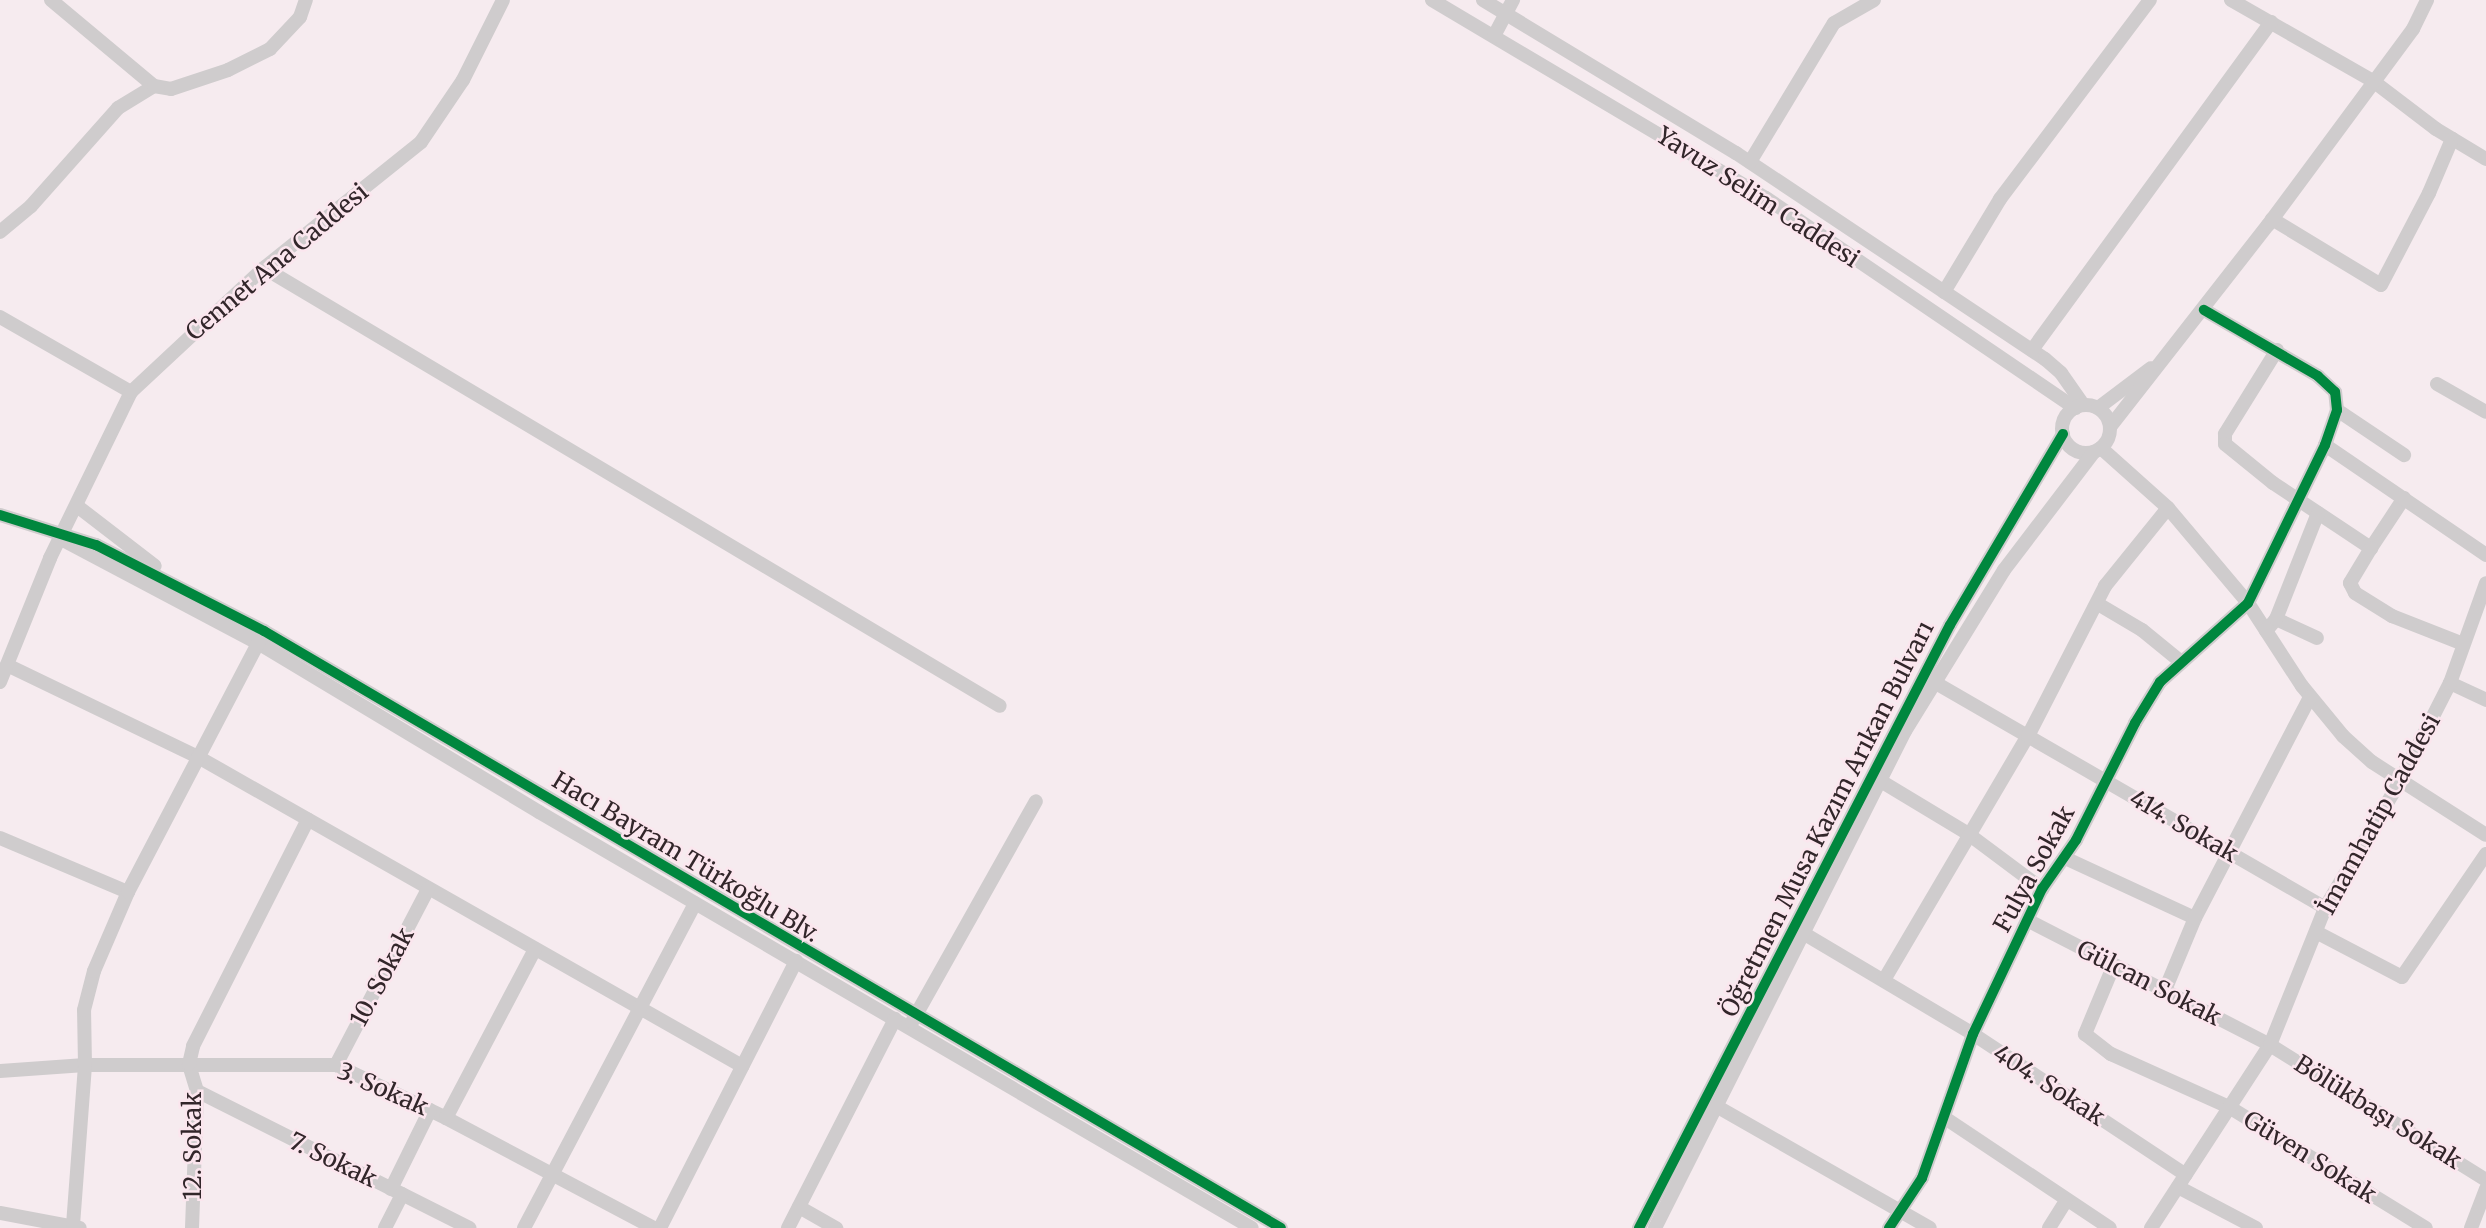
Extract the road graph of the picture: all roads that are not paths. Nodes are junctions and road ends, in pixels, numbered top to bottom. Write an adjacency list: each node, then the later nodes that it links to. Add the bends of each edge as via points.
1 (51, 0): 14 (street)
2 (306, 0): 14 (street, via 300,17 270,49 228,70 171,89)
3 (503, 0): 20 (street, Cennet Ana Caddesi, via 463,80 421,142)
4 (1432, 0): 12 (street, Yavuz Selim Caddesi)
5 (1483, 0): 10 (street, Yavuz Selim Caddesi)
6 (1874, 0): 17 (street, via 1834,23)
7 (2150, 0): 21 (street, via 2000,199)
8 (2231, 0): 11 (street)
9 (2427, 0): 13 (street, via 2413,29)
10 (1509, 7): 12 (street); 17 (street, Yavuz Selim Caddesi)
11 (2271, 22): 13 (street); 24 (street)
12 (1494, 36): 29 (street, Yavuz Selim Caddesi, via 1766,198)
13 (2373, 81): 15 (street); 18 (street)
14 (155, 86): 19 (street, via 118,108 31,206)
15 (2452, 139): 16 (street); 18 (street, via 2381,285)
16 (2486, 159)
17 (1750, 162): 21 (street, Yavuz Selim Caddesi)
18 (2272, 219): 22 (street)
19 (0, 232)
20 (264, 268): 28 (street, Cennet Ana Caddesi); 64 (street)
21 (1944, 292): 24 (street, Yavuz Selim Caddesi)
22 (2204, 310): 25 (street); 26 (street)
23 (0, 317): 28 (street)
24 (2032, 350): 29 (street, Yavuz Selim Caddesi, via 2061,373)
25 (2277, 351): 31 (street, via 2335,392); 39 (street, via 2225,434 2225,444)
26 (2155, 366): 30 (street); 33 (street, via 2135,400)
27 (2437, 384): 32 (street)
28 (131, 392): 40 (street, Cennet Ana Caddesi)
29 (2079, 406): 30 (street); 34 (street, via 2064,419)
30 (2098, 408): 33 (street)
31 (2337, 410): 35 (street); 37 (street)
32 (2486, 412)
33 (2110, 427): 36 (street)
34 (2063, 435): 36 (street, via 2071,448); 67 (street, Öğretmen Musa Kazım Arıkan Bulvarı, via 2019,502)
35 (2325, 445): 38 (street); 39 (street)
36 (2098, 450): 41 (street); 60 (street, Öğretmen Musa Kazım Arıkan Bulvarı, via 2004,570)
37 (2404, 454)
38 (2404, 498): 46 (street); 47 (street)
39 (2297, 499): 42 (street); 50 (street)
40 (77, 506): 45 (street, Cennet Ana Caddesi); 49 (street)
41 (2168, 508): 50 (street); 51 (street, via 2118,569)
42 (2318, 513): 46 (street); 52 (street)
43 (0, 514): 45 (street)
44 (0, 522): 45 (street)
45 (62, 536): 49 (street, Hacı Bayram Türkoğlu Blv.); 54 (street, Hacı Bayram Türkoğlu Blv.); 58 (street, Cennet Ana Caddesi)
46 (2371, 548): 56 (street, via 2350,583 2355,593 2392,616)
47 (2486, 555)
48 (2486, 583): 56 (street, İmamhatip Caddesi)
49 (199, 597): 54 (street, Hacı Bayram Türkoğlu Blv.)
50 (2248, 603): 53 (street); 57 (street, Fulya Sokak)
51 (2098, 604): 57 (street, via 2142,630); 65 (street)
52 (2276, 619): 53 (street); 55 (street)
53 (2266, 631): 62 (street)
54 (261, 637): 66 (street); 81 (street, Hacı Bayram Türkoğlu Blv.); 94 (street, Hacı Bayram Türkoğlu Blv.)
55 (2317, 638)
56 (2463, 644): 61 (street, İmamhatip Caddesi)
57 (2180, 661): 68 (street, Fulya Sokak, via 2135,723)
58 (7, 665): 59 (street, Cennet Ana Caddesi); 66 (street)
59 (0, 682)
60 (1934, 682): 65 (street, 414. Sokak); 67 (street, Öğretmen Musa Kazım Arıkan Bulvarı)
61 (2450, 683): 63 (street); 69 (street, İmamhatip Caddesi)
62 (2309, 697): 69 (street, via 2343,736); 75 (street)
63 (2486, 700)
64 (1000, 706)
65 (2028, 736): 68 (street, 414. Sokak); 72 (street)
66 (198, 757): 71 (street); 80 (street)
67 (1875, 778): 72 (street); 86 (street, Öğretmen Musa Kazım Arıkan Bulvarı); 128 (street, Öğretmen Musa Kazım Arıkan Bulvarı)
68 (2106, 780): 75 (street, 414. Sokak); 77 (street, Fulya Sokak)
69 (2400, 781): 73 (street); 82 (street, İmamhatip Caddesi)
70 (1036, 801): 94 (street)
71 (308, 819): 78 (street); 97 (street, via 192,1046)
72 (1967, 833): 79 (street); 90 (street)
73 (2486, 835)
74 (0, 838): 80 (street)
75 (2229, 853): 82 (street, 414. Sokak); 83 (street)
76 (2486, 854): 85 (street, via 2402,977)
77 (2065, 858): 79 (street, Fulya Sokak); 83 (street)
78 (428, 889): 87 (street); 99 (street, 10. Sokak)
79 (2042, 889): 84 (street, Fulya Sokak)
80 (128, 892): 98 (street, via 94,971 84,1010)
81 (695, 903): 88 (street, Hacı Bayram Türkoğlu Blv.); 92 (street)
82 (2325, 908): 85 (street, İmamhatip Caddesi)
83 (2195, 918): 91 (street)
84 (2028, 920): 89 (street, Gülcan Sokak); 95 (street, Fulya Sokak)
85 (2316, 932): 96 (street, İmamhatip Caddesi)
86 (1803, 933): 90 (street, 404. Sokak); 103 (street, Öğretmen Musa Kazım Arıkan Bulvarı)
87 (535, 950): 92 (street); 106 (street)
88 (796, 961): 93 (street, Hacı Bayram Türkoğlu Blv.); 100 (street)
89 (2113, 967): 91 (street, Gülcan Sokak); 104 (street, Güven Sokak, via 2085,1034 2112,1054)
90 (1884, 980): 95 (street, 404. Sokak)
91 (2165, 990): 96 (street, Gülcan Sokak)
92 (642, 1008): 100 (street); 108 (street)
93 (895, 1019): 94 (street, Hacı Bayram Türkoğlu Blv.); 114 (street)
94 (912, 1021): 126 (street, Hacı Bayram Türkoğlu Blv.); 127 (street, Hacı Bayram Türkoğlu Blv.)
95 (1973, 1034): 107 (street, Fulya Sokak); 110 (street, 404. Sokak)
96 (2270, 1045): 104 (street, İmamhatip Caddesi); 109 (street, Bölükbaşı Sokak)
97 (189, 1064): 98 (street, 3. Sokak); 99 (street, 3. Sokak); 102 (street, 12. Sokak)
98 (85, 1065): 101 (street, 3. Sokak); 117 (street)
99 (336, 1065): 105 (street, 3. Sokak)
100 (742, 1066): 123 (street)
101 (0, 1071)
102 (197, 1091): 112 (street, 7. Sokak); 118 (street, 12. Sokak)
103 (1716, 1106): 115 (street); 129 (street, Öğretmen Musa Kazım Arıkan Bulvarı)
104 (2229, 1107): 110 (street, İmamhatip Caddesi); 136 (street, Güven Sokak)
105 (430, 1110): 106 (street, 3. Sokak); 112 (street)
106 (446, 1118): 108 (street, 3. Sokak)
107 (1945, 1118): 113 (street); 115 (street, Fulya Sokak, via 1922,1178)
108 (552, 1175): 121 (street); 122 (street, 3. Sokak)
109 (2486, 1180)
110 (2182, 1181): 134 (street, İmamhatip Caddesi); 135 (street, 404. Sokak)
111 (2486, 1189): 137 (street)
112 (397, 1192): 119 (street); 120 (street, 7. Sokak)
113 (2066, 1201): 132 (street); 133 (street)
114 (799, 1207): 124 (street); 125 (street)
115 (1900, 1210): 130 (street, Fulya Sokak); 131 (street)
116 (0, 1213): 117 (street)
117 (77, 1226)
118 (192, 1228)
119 (385, 1228)
120 (469, 1228)
121 (524, 1228)
122 (653, 1228)
123 (660, 1228)
124 (788, 1228)
125 (836, 1228)
126 (1252, 1228)
127 (1280, 1228)
128 (1639, 1228)
129 (1655, 1228)
130 (1889, 1228)
131 (1930, 1228)
132 (2049, 1228)
133 (2110, 1228)
134 (2151, 1228)
135 (2256, 1228)
136 (2426, 1228)
137 (2471, 1228)

